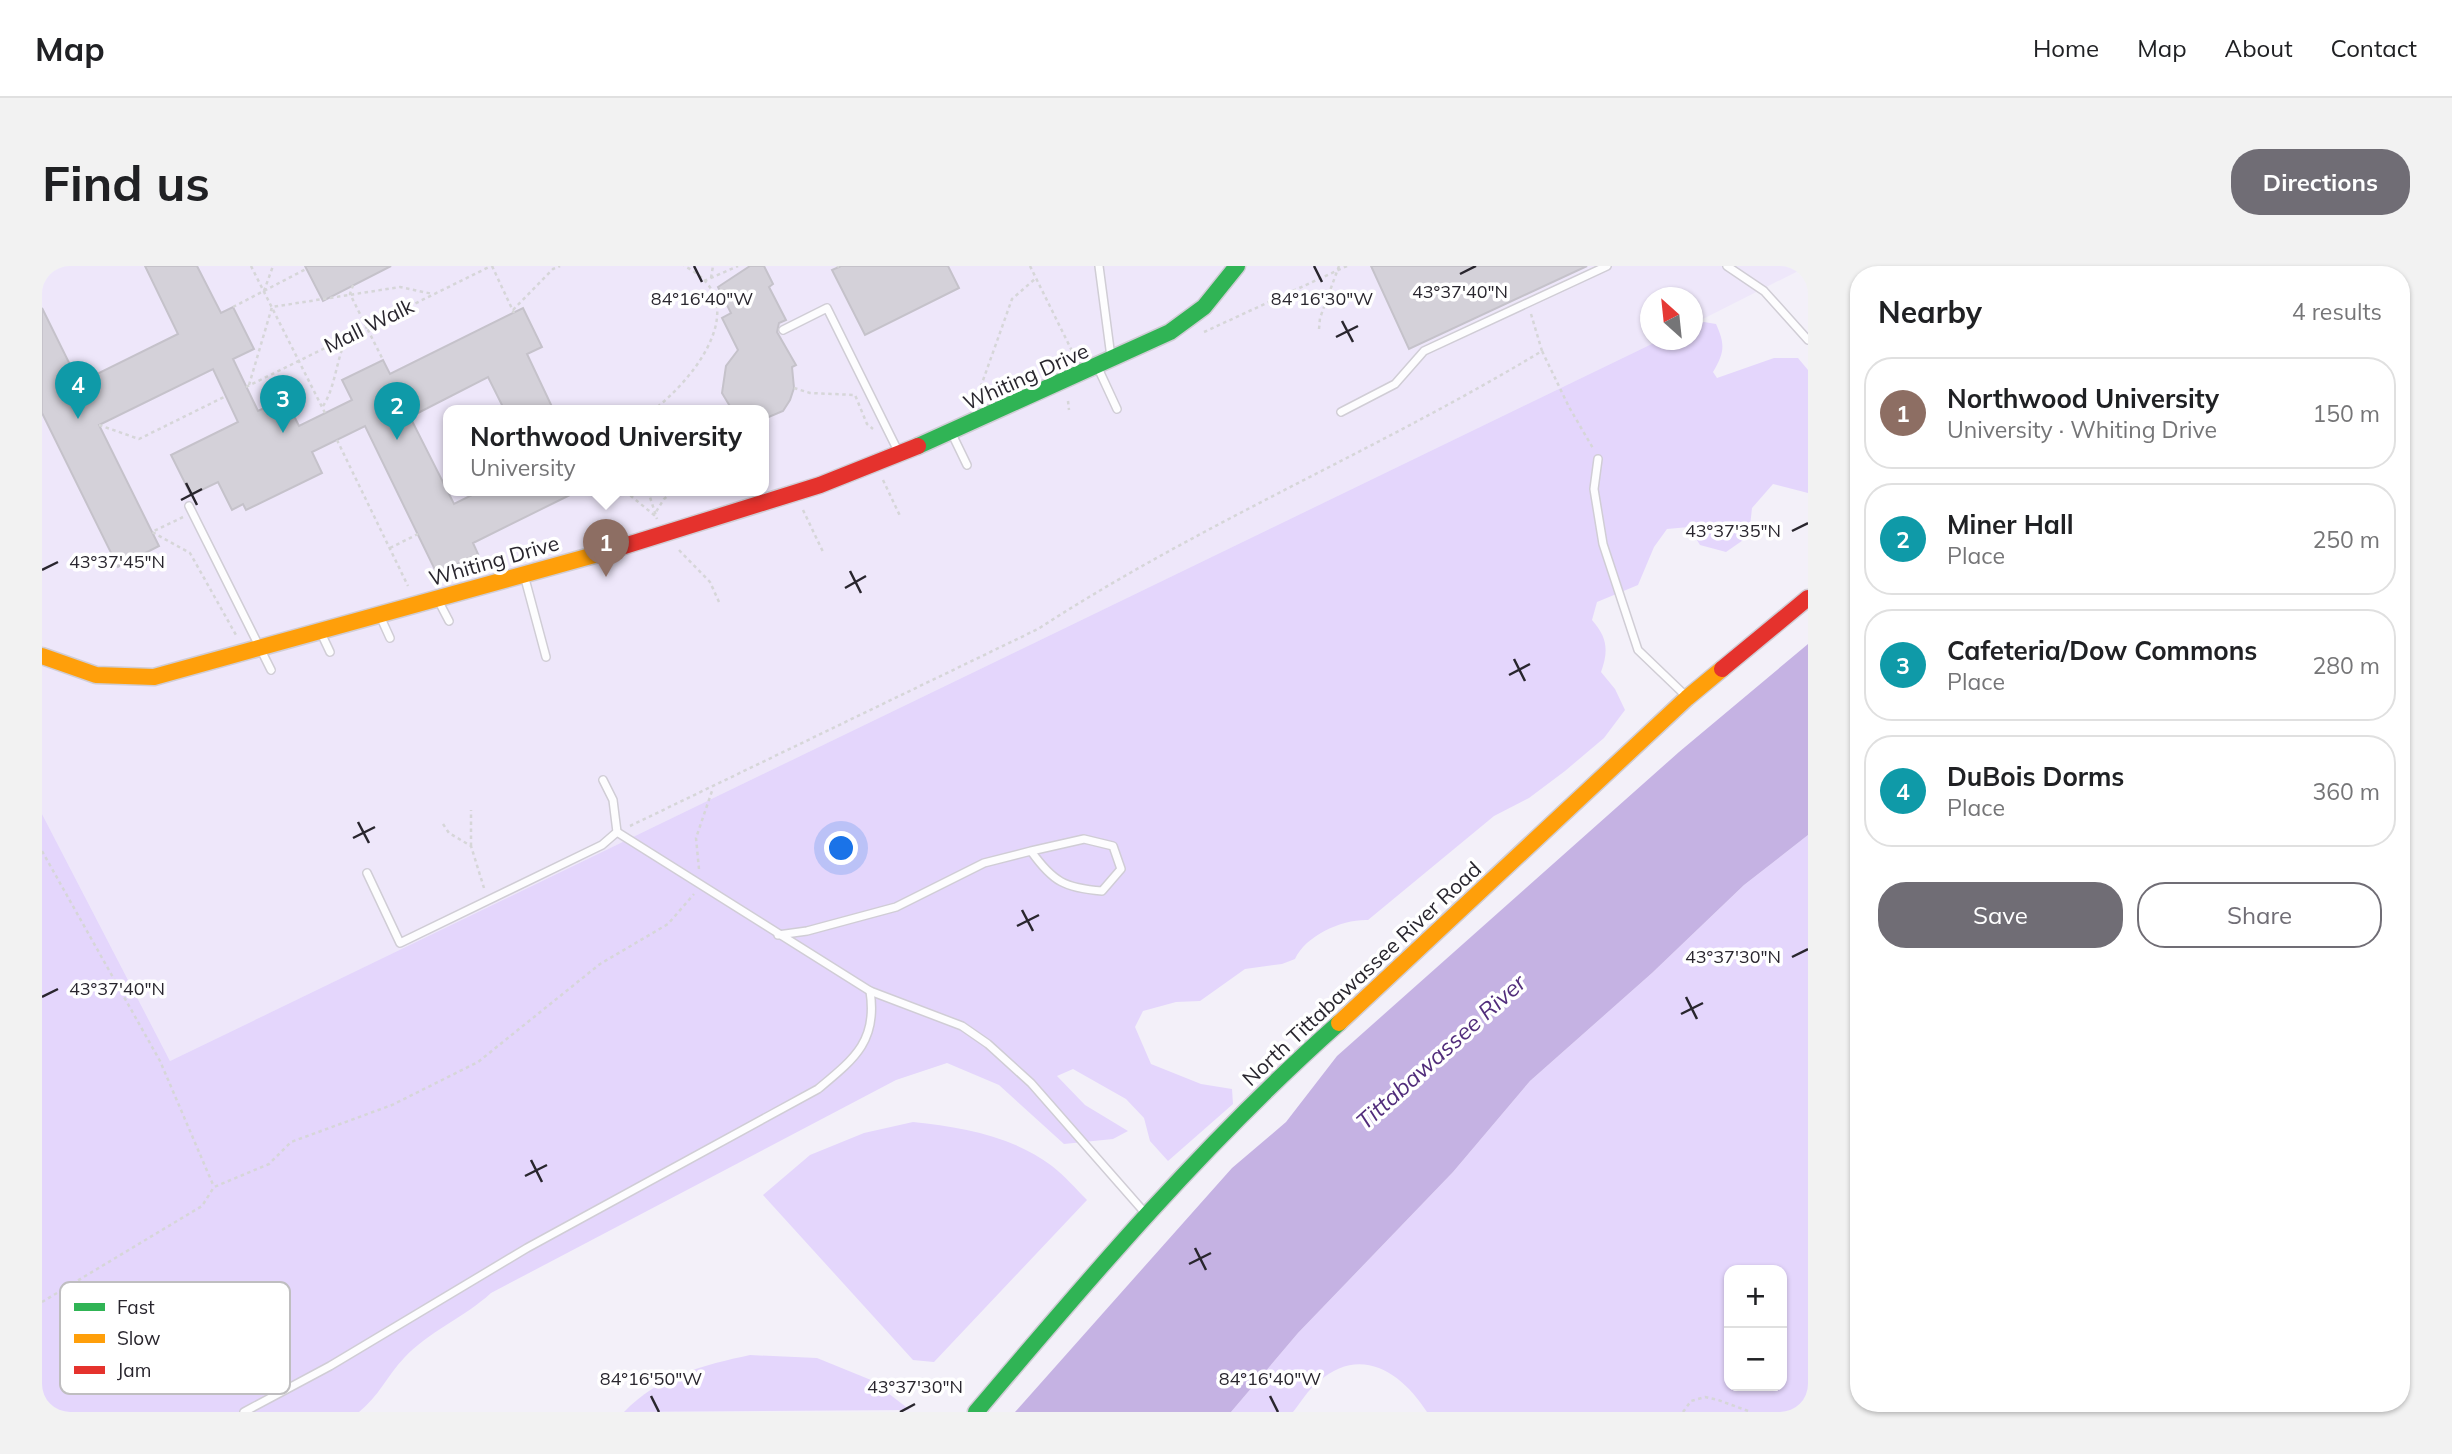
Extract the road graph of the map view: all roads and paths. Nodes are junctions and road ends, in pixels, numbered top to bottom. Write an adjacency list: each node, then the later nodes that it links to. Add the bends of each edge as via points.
1 (251, 266): 20 (path)
2 (274, 266): 20 (path)
3 (492, 266): 4 (path, via 514,311); 22 (path, Mall Walk)
4 (560, 266)
5 (684, 266): 18 (path)
6 (713, 266): 16 (path)
7 (738, 266): 16 (path)
8 (1030, 266): 17 (path)
9 (1099, 266): 35 (lane)
10 (1237, 266): 35 (street, Whiting Drive, via 1204,307 1170,332)
11 (1347, 266): 14 (path)
12 (1607, 266): 23 (lane)
13 (1727, 266): 31 (lane, via 1764,291)
14 (1338, 268): 27 (path); 29 (path)
15 (306, 269): 20 (path)
16 (711, 278): 18 (path)
17 (1036, 278): 36 (path, via 1077,361); 39 (path, via 1012,299)
18 (704, 281): 40 (path, via 719,307 713,337)
19 (353, 285): 21 (path)
20 (264, 292): 24 (path); 25 (path)
21 (350, 294): 22 (path, via 400,287); 25 (path); 26 (path)
22 (434, 294): 26 (path, Mall Walk)
23 (1527, 302): 32 (path); 44 (lane, via 1424,351 1395,384)
24 (233, 307)
25 (272, 307): 34 (path); 34 (path, Mall Walk, via 248,386)
26 (367, 327): 30 (path, Mall Walk); 33 (path)
27 (1319, 329)
28 (783, 330): 50 (lane, via 827,308)
29 (1202, 333)
30 (347, 337): 34 (path, Mall Walk); 41 (path)
31 (1808, 340)
32 (1542, 351): 51 (path); 78 (path, via 1095,592 1038,629)
33 (383, 360)
34 (299, 361): 41 (path)
35 (1104, 364): 36 (street, Whiting Drive); 42 (lane)
36 (1074, 378): 43 (path); 48 (street, Whiting Drive)
37 (794, 388): 47 (path, via 855,395 867,424)
38 (226, 396): 46 (path, via 139,439)
39 (975, 402)
40 (658, 405)
41 (322, 407): 45 (path)
42 (1117, 409)
43 (1069, 410)
44 (1341, 412)
45 (325, 413)
46 (99, 425)
47 (877, 433)
48 (952, 433): 50 (street, Whiting Drive); 53 (lane)
49 (337, 440): 60 (path)
50 (900, 454): 52 (street, Whiting Drive)
51 (1598, 459): 76 (lane, via 1594,489 1603,544 1638,650)
52 (882, 461): 54 (street, Whiting Drive); 58 (path, via 880,474)
53 (967, 465)
54 (793, 494): 61 (path); 62 (street, Whiting Drive)
55 (631, 496): 56 (path, via 654,514)
56 (668, 496)
57 (190, 509): 70 (path, via 152,532 190,553); 71 (lane)
58 (901, 518)
59 (418, 534): 60 (path)
60 (390, 548): 63 (path)
61 (824, 554)
62 (524, 575): 65 (street, Whiting Drive); 74 (lane)
63 (411, 592)
64 (1808, 598): 76 (street, North Tittabawassee River Road)
65 (437, 599): 66 (street, Whiting Drive); 67 (lane)
66 (380, 615): 68 (street, Whiting Drive); 69 (lane)
67 (449, 621)
68 (320, 631): 71 (street, Whiting Drive); 72 (lane)
69 (390, 638)
70 (239, 641)
71 (258, 648): 73 (street, Whiting Drive, via 154,677 119,680 86,674); 75 (lane)
72 (330, 652)
73 (42, 656)
74 (546, 657)
75 (271, 670)
76 (1687, 698): 91 (street, North Tittabawassee River Road, via 1418,952 1296,1060 1225,1130)
77 (603, 780): 81 (lane)
78 (713, 788): 81 (path); 86 (path, via 696,838)
79 (471, 810): 82 (path)
80 (443, 824): 82 (path)
81 (617, 832): 86 (lane); 87 (lane, via 602,845)
82 (471, 846): 87 (path)
83 (42, 851): 90 (path, via 160,1061)
84 (1031, 851): 84 (lane, via 1046,873 1072,889 1102,891 1121,869 1113,846 1084,839); 88 (lane, via 984,863 897,907 807,932)
85 (366, 873): 87 (lane, via 400,943)
86 (701, 887): 88 (lane); 90 (path, via 667,924 600,964 478,1062 392,1105 291,1142 268,1164)
87 (489, 900)
88 (777, 935): 89 (lane)
89 (870, 991): 91 (lane, via 962,1026 988,1044 1031,1083); 95 (lane, via 874,1014 866,1041 849,1063 818,1089 538,1241)
90 (214, 1187): 92 (path, via 202,1206)
91 (1149, 1217): 99 (street, North Tittabawassee River Road, via 1017,1360)
92 (75, 1282)
93 (60, 1291): 94 (path)
94 (42, 1302)
95 (290, 1387)
96 (278, 1394): 98 (lane)
97 (1808, 1407): 102 (path)
98 (244, 1412)
99 (976, 1412)
100 (1683, 1412): 101 (path, via 1691,1401 1705,1397)
101 (1751, 1412)
102 (1789, 1412)

